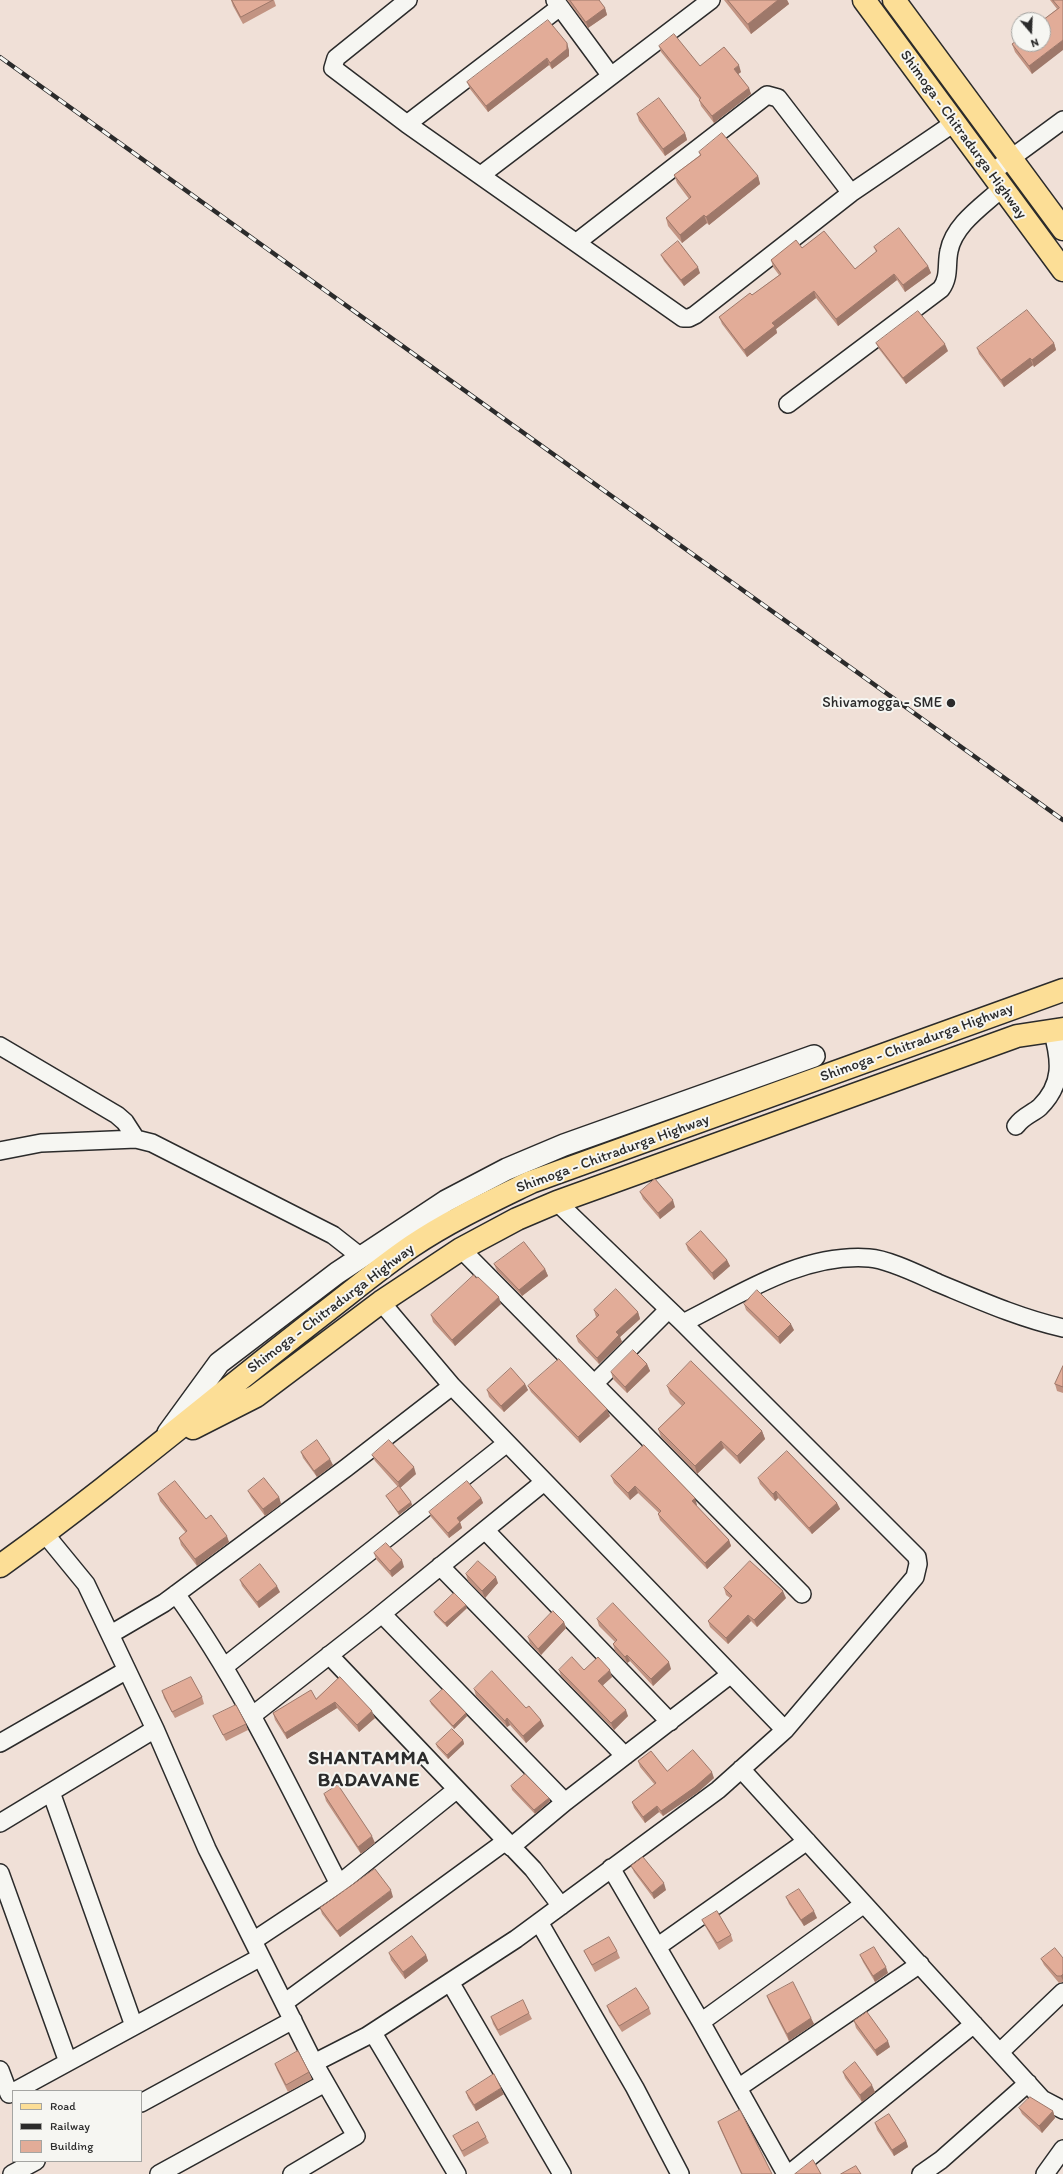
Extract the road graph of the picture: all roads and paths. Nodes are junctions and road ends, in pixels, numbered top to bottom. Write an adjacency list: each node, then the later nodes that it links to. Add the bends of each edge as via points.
1 (408, 0): 9 (street, via 336,58 333,68)
2 (711, 0): 6 (street)
3 (864, 0): 8 (main road, Shimoga - Chitradurga Highway)
4 (894, 0): 10 (main road, Shimoga - Chitradurga Highway)
5 (557, 3): 6 (street); 9 (street)
6 (610, 76): 11 (street)
7 (1063, 120): 10 (street)
8 (954, 123): 12 (main road, Shimoga - Chitradurga Highway); 13 (street)
9 (408, 124): 11 (street)
10 (1011, 158): 12 (street); 14 (main road, Shimoga - Chitradurga Highway)
11 (481, 175): 15 (street)
12 (997, 181): 16 (main road, Shimoga - Chitradurga Highway); 17 (street, via 953,238 949,251 947,282 941,289)
13 (851, 193): 15 (street, via 689,318 683,318); 15 (street, via 778,98 767,95)
14 (1063, 229)
15 (577, 242)
16 (1063, 270)
17 (788, 404)
18 (1063, 990): 35 (main road, Shimoga - Chitradurga Highway, via 531,1182 452,1222 411,1247 230,1385)
19 (1058, 1030): 22 (street, via 1062,1065 1059,1086 1050,1100 1022,1118); 25 (main road, via 1017,1036)
20 (0, 1046): 23 (street, via 117,1115)
21 (814, 1056): 27 (street, via 564,1145 506,1169 446,1201)
22 (1016, 1126)
23 (136, 1139): 24 (street, via 41,1143); 27 (street, via 152,1143 333,1235)
24 (0, 1151)
25 (557, 1202): 26 (main road, via 517,1219); 29 (street)
26 (461, 1249): 28 (main road); 32 (street)
27 (361, 1257): 35 (street, via 219,1364)
28 (381, 1302): 33 (street); 35 (main road, via 256,1396)
29 (668, 1310): 30 (street); 32 (street)
30 (683, 1323): 31 (street, via 788,1271 825,1260 870,1258 904,1268 1030,1321); 52 (street, via 917,1557 915,1577)
31 (1063, 1328)
32 (594, 1384): 42 (street)
33 (452, 1386): 34 (street); 41 (street)
34 (507, 1443): 36 (street); 46 (street)
35 (159, 1444): 38 (main road, Shimoga - Chitradurga Highway)
36 (544, 1482): 37 (street); 48 (street)
37 (485, 1530): 40 (street); 50 (street)
38 (45, 1534): 39 (main road, Shimoga - Chitradurga Highway); 44 (street, via 86,1584)
39 (0, 1566)
40 (440, 1566): 43 (street); 54 (street)
41 (176, 1594): 44 (street); 46 (street, via 196,1620)
42 (802, 1594)
43 (382, 1614): 45 (street); 58 (street)
44 (111, 1634): 47 (street)
45 (329, 1655): 49 (street); 56 (street)
46 (224, 1667): 49 (street)
47 (127, 1670): 51 (street); 53 (street)
48 (730, 1674): 50 (street); 52 (street)
49 (253, 1715): 64 (street)
50 (670, 1722): 54 (street)
51 (155, 1729): 57 (street); 68 (street, via 207,1849)
52 (785, 1730): 55 (street)
53 (0, 1743)
54 (625, 1756): 58 (street)
55 (741, 1769): 60 (street); 62 (street, via 718,1790)
56 (456, 1790): 61 (street); 64 (street)
57 (51, 1792): 59 (street); 78 (street)
58 (565, 1802): 61 (street)
59 (0, 1823)
60 (807, 1841): 65 (street); 69 (street)
61 (509, 1844): 66 (street, via 533,1869); 74 (street)
62 (612, 1868): 66 (street); 69 (street)
63 (0, 1873): 81 (street)
64 (339, 1884): 68 (street)
65 (864, 1904): 71 (street); 76 (street)
66 (561, 1906): 67 (street)
67 (539, 1922): 72 (street); 98 (street, via 635,2088)
68 (253, 1941): 70 (street)
69 (657, 1946): 76 (street)
70 (261, 1957): 74 (street); 78 (street)
71 (920, 1964): 77 (street); 86 (street)
72 (450, 1982): 79 (street); 97 (street)
73 (1063, 1992): 80 (street)
74 (284, 2003): 75 (street)
75 (293, 2020): 82 (street); 89 (street)
76 (701, 2022): 86 (street)
77 (974, 2024): 80 (street); 100 (street)
78 (134, 2026): 81 (street)
79 (373, 2032): 82 (street); 96 (street)
80 (1000, 2052): 85 (street)
81 (68, 2062): 87 (street)
82 (314, 2063): 84 (street)
83 (0, 2070): 88 (street)
84 (325, 2083): 94 (street); 95 (street, via 356,2136)
85 (1028, 2083): 90 (street, via 1042,2099); 101 (street, via 941,2160)
86 (738, 2088): 99 (street)
87 (16, 2090)
88 (9, 2094)
89 (142, 2102)
90 (1063, 2110)
91 (1063, 2149): 102 (street)
92 (34, 2162): 93 (street)
93 (12, 2174)
94 (159, 2174)
95 (292, 2174)
96 (457, 2174)
97 (562, 2174)
98 (680, 2174)
99 (786, 2174)
100 (789, 2174)
101 (921, 2174)
102 (1045, 2174)

